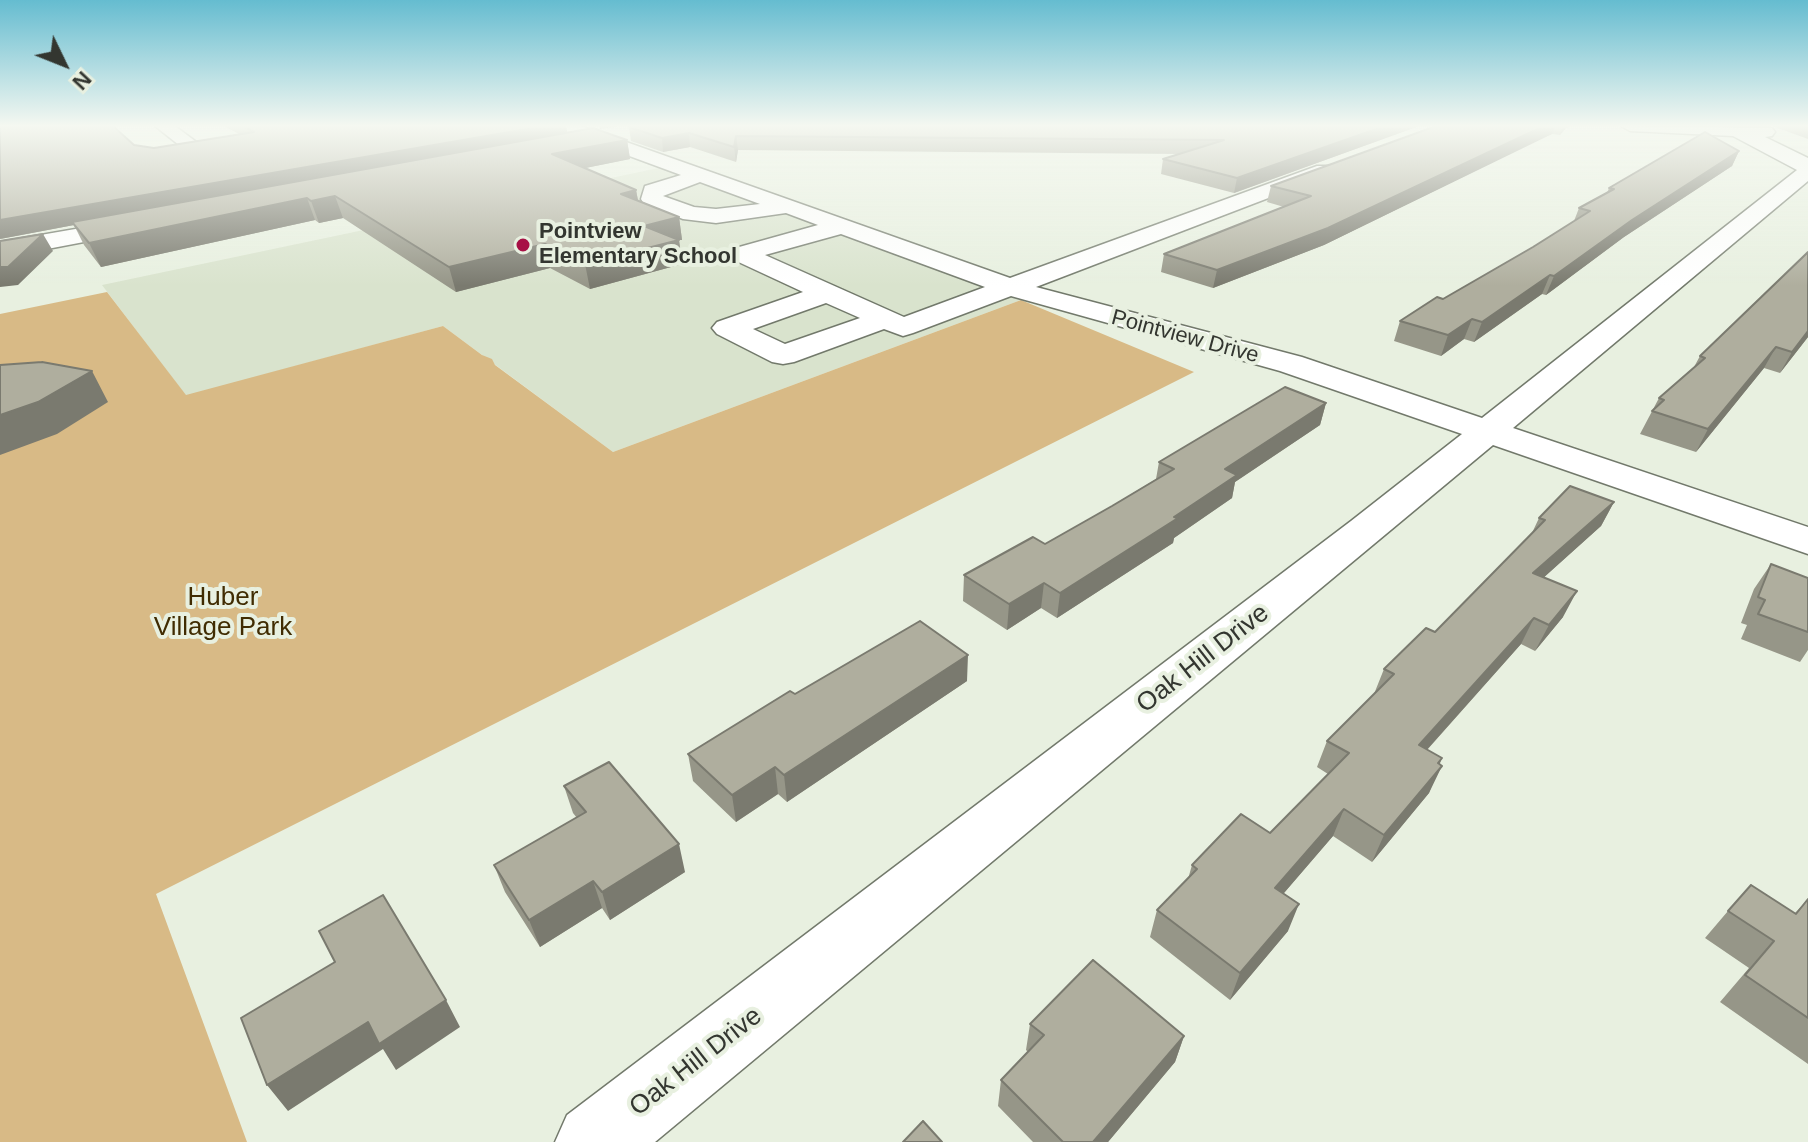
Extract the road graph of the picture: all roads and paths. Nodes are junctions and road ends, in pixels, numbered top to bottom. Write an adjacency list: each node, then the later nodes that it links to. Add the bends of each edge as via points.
1 (687, 179): 5 (street, via 653,191 652,199 691,214 716,216)
2 (712, 179): 5 (street, Pointview Drive)
3 (1298, 179): 9 (street)
4 (1798, 179): 12 (street, Oak Hill Drive)
5 (787, 207): 7 (street, Pointview Drive)
6 (160, 221): 8 (street)
7 (842, 226): 9 (street, Pointview Drive); 10 (street, via 741,254)
8 (0, 250)
9 (1010, 288): 11 (street, via 903,327); 12 (street, Pointview Drive, via 1291,364)
10 (827, 293): 11 (street); 11 (street, via 727,328 783,355)
11 (885, 319)
12 (1488, 430): 13 (street, Pointview Drive); 14 (street, Oak Hill Drive)
13 (1808, 541)
14 (594, 1142)

